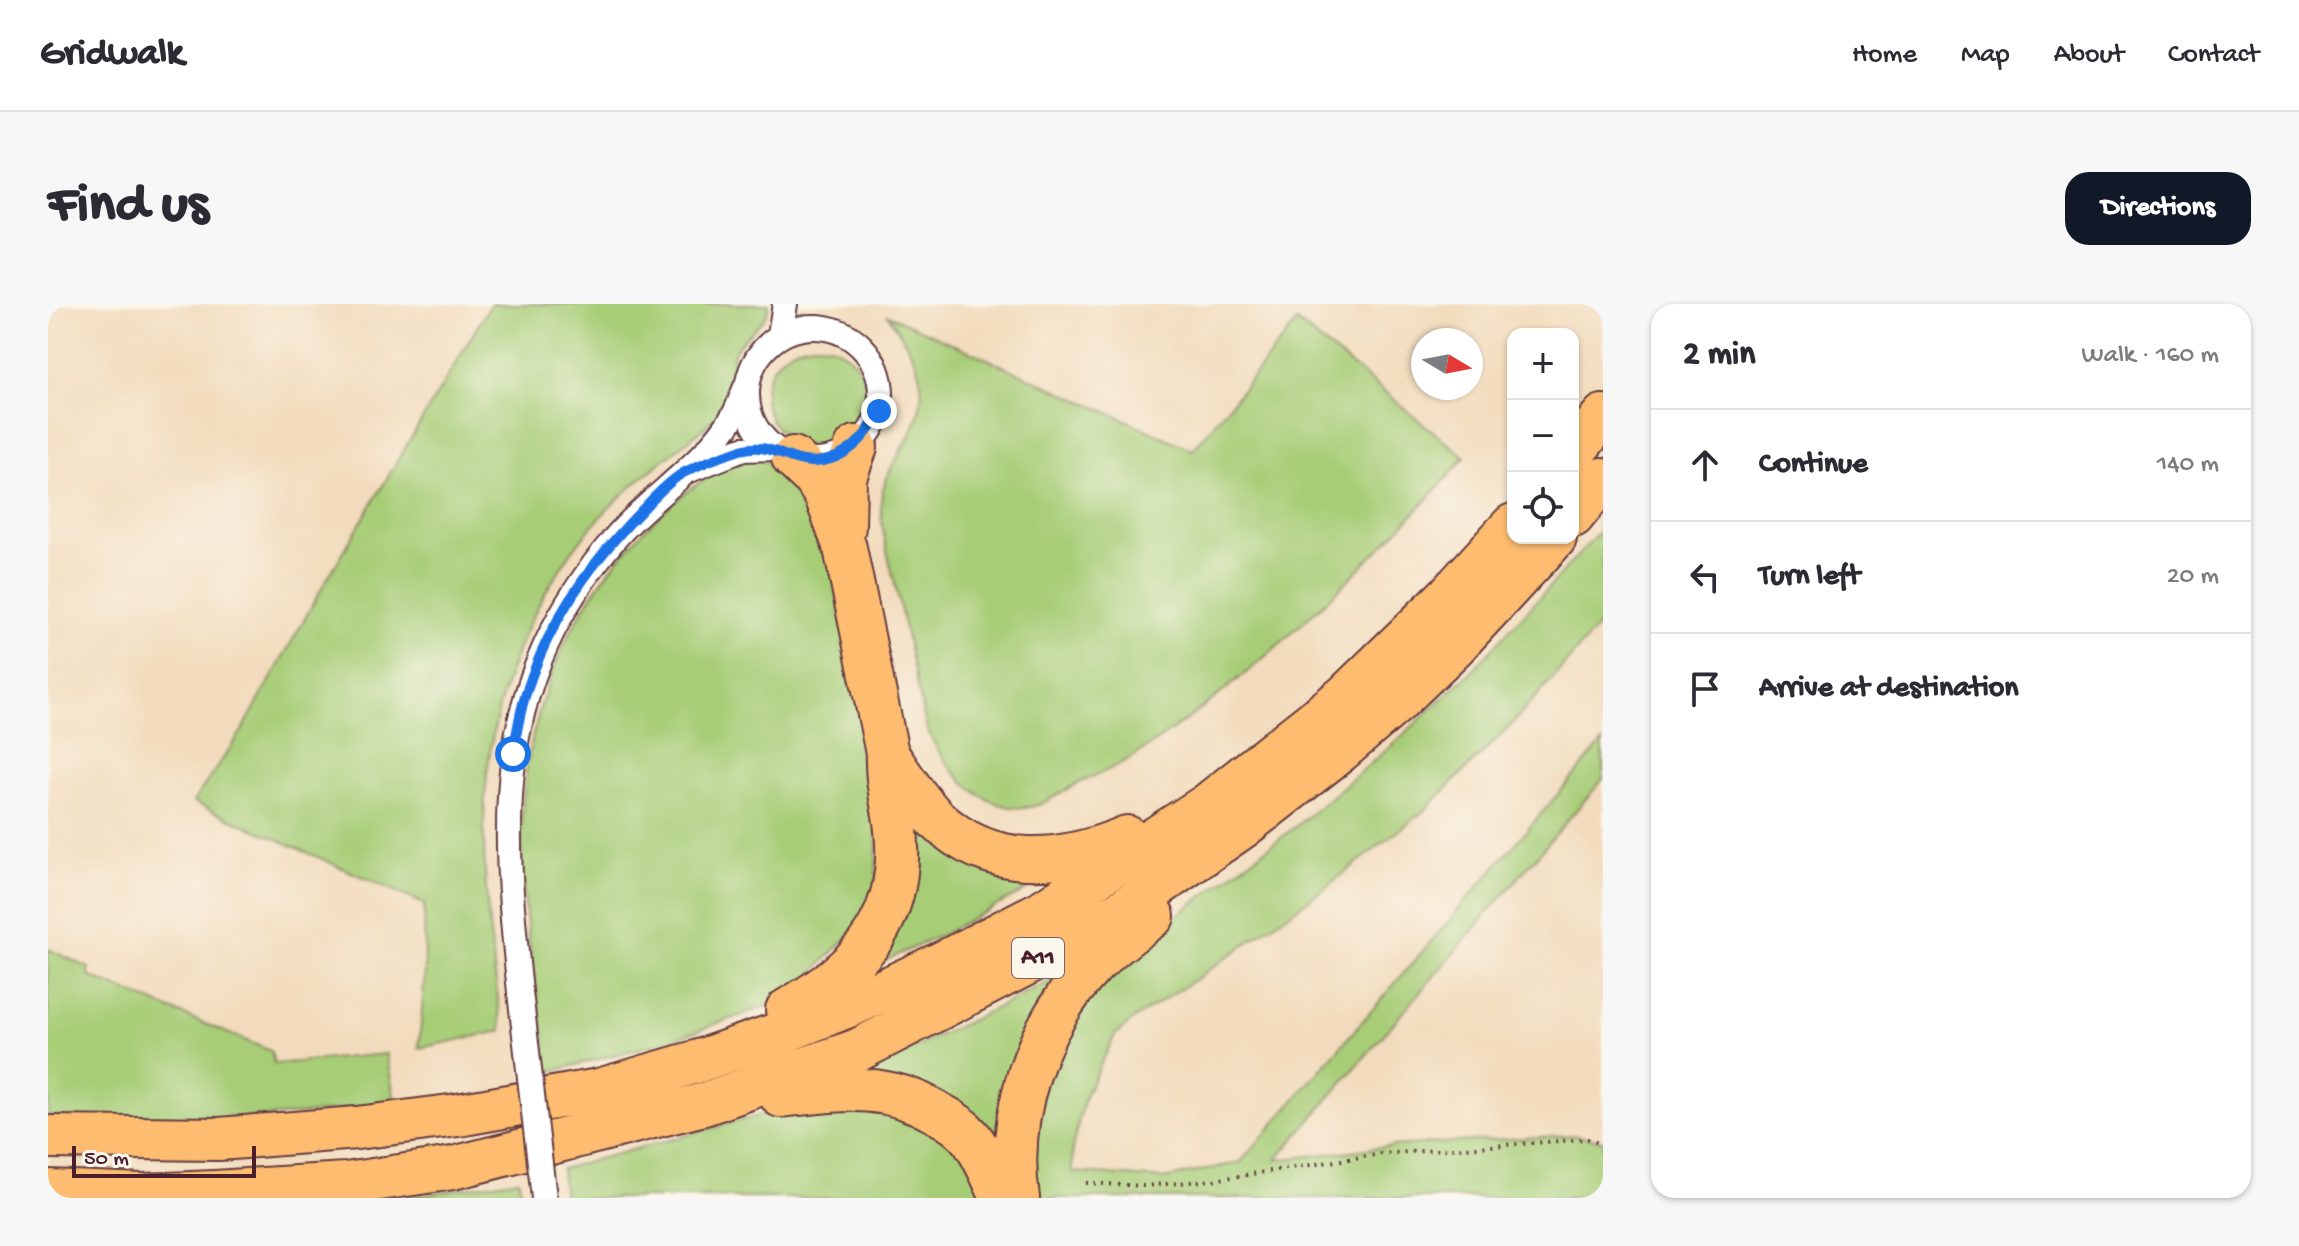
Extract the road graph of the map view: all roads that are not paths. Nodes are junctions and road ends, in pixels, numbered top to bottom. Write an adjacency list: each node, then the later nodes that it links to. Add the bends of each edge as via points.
1 (785, 304): 4 (street)
2 (812, 304): 3 (street)
3 (830, 328): 4 (street, via 813,325); 8 (street, via 850,336 877,369 879,411)
4 (780, 335): 5 (street, via 763,348)
5 (746, 387): 9 (street, via 757,431); 10 (street, via 735,414)
6 (1603, 416): 7 (highway)
7 (1579, 446)
8 (856, 447): 9 (street, via 815,462); 15 (highway, via 842,491)
9 (783, 453): 10 (street, via 743,449); 15 (highway, via 815,479)
10 (682, 474): 23 (street, bridge, via 617,536 580,583 524,699 513,754 507,808 509,895)
11 (1603, 479): 12 (highway)
12 (1579, 509)
13 (1507, 532): 18 (highway, A11, via 1345,696)
14 (1549, 544): 16 (highway, A11, via 1453,648)
15 (845, 548): 17 (highway)
16 (1339, 752): 20 (highway, A11, via 1179,872 1036,959 858,1050); 25 (highway, via 1281,822 1131,932 1072,992 1052,1020 1022,1099 1016,1136)
17 (887, 753): 18 (highway, via 936,819 962,838 1018,858 1065,858 1093,851); 19 (highway, via 895,880 871,942 847,971 809,998)
18 (1207, 805): 19 (highway, A11, via 1041,912 950,959 798,1026)
19 (699, 1061): 21 (highway, A11, via 599,1090 357,1128 219,1139)
20 (704, 1104): 22 (highway, A11, via 453,1168 346,1184 143,1195); 24 (highway, via 845,1088 918,1101 970,1136)
21 (48, 1137)
22 (48, 1191)
23 (544, 1198)
24 (1002, 1198)
25 (1018, 1198)

